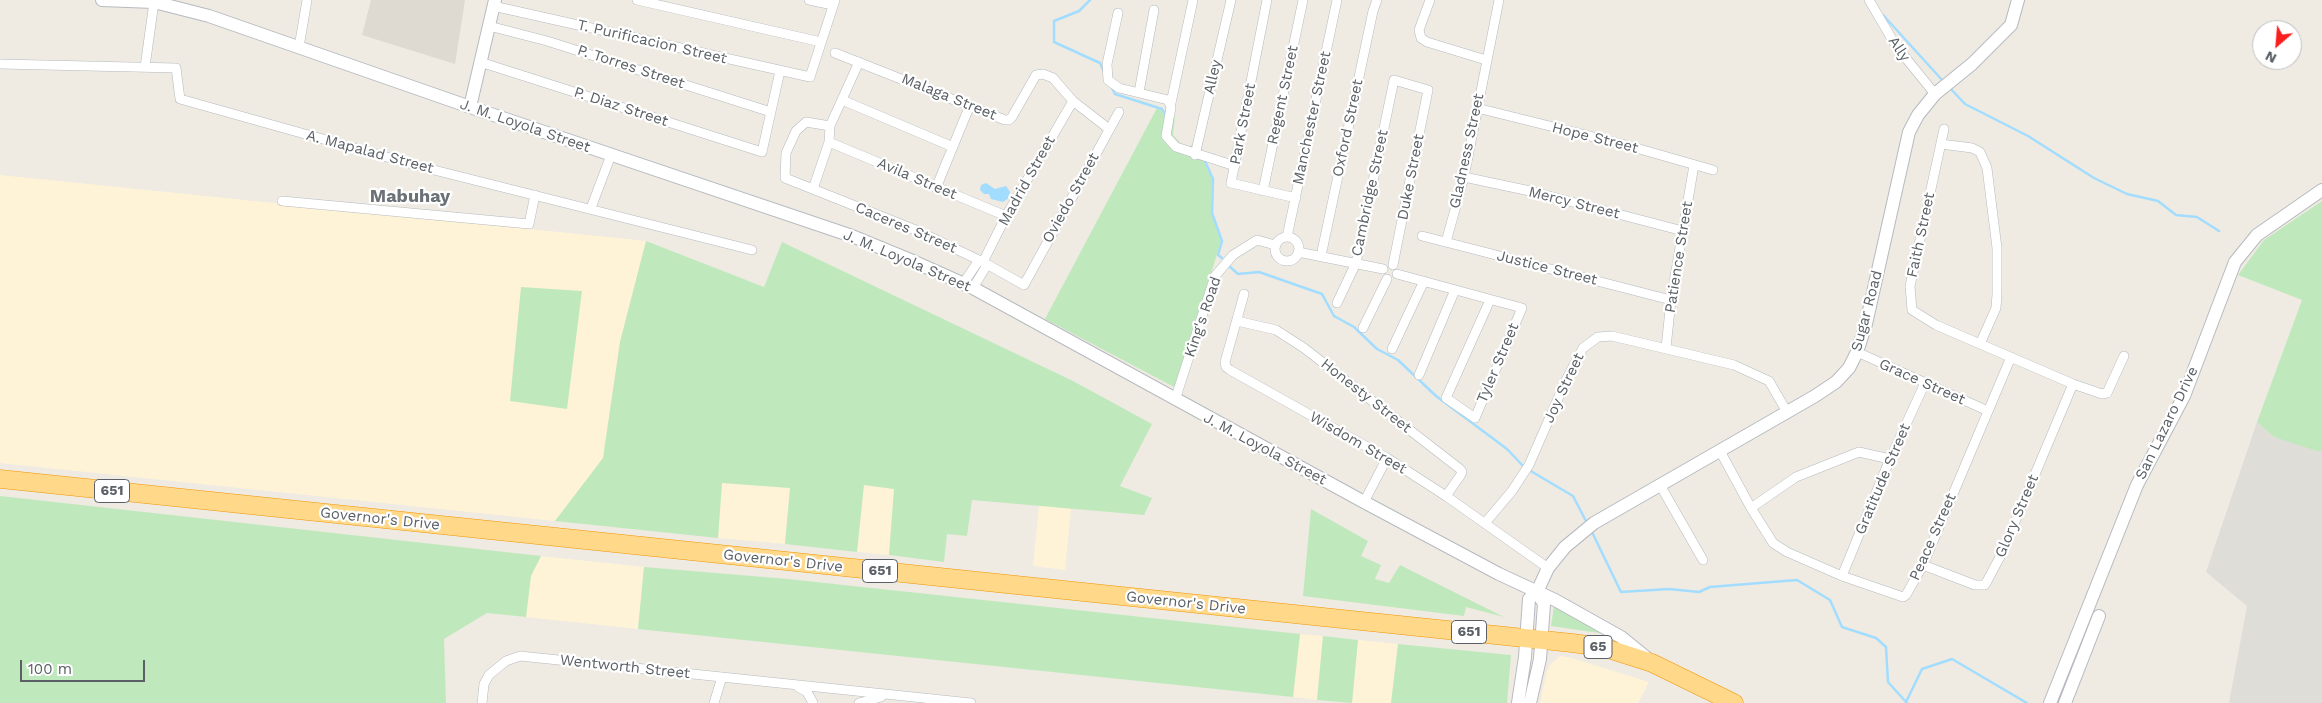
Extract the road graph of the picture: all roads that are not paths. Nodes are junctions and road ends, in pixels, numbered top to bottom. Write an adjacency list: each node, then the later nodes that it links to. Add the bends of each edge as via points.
1 (102, 0): 15 (main road, J. M. Loyola Street / 65)
2 (307, 0): 22 (street)
3 (641, 0): 21 (street)
4 (809, 0): 16 (street)
5 (1194, 0): 35 (street)
6 (1231, 0): 48 (street, Alley)
7 (1267, 0): 50 (street, Park Street)
8 (1302, 0): 56 (street, Regent Street)
9 (1337, 0): 58 (street, Manchester Street)
10 (1377, 0): 69 (street, Oxford Street)
11 (1430, 0): 24 (street, via 1419,30 1421,38)
12 (1499, 0): 24 (street, Gladness Street)
13 (1869, 0): 32 (street, Ally, via 1896,46)
14 (2018, 0): 32 (main road, Sugar Road, via 2011,25)
15 (154, 1): 22 (main road, J. M. Loyola Street / 65); 28 (street)
16 (834, 2): 21 (street)
17 (494, 3): 20 (main road); 29 (street, T. Purificacion Street)
18 (1154, 10): 31 (street)
19 (1118, 13): 31 (street, via 1106,73 1113,85)
20 (489, 26): 25 (main road); 39 (street, P. Torres Street, via 547,41)
21 (821, 42): 29 (street, T. Purificacion Street, via 810,77)
22 (300, 47): 37 (main road, J. M. Loyola Street / 65)
23 (835, 53): 26 (street, Malaga Street)
24 (1486, 60): 38 (street, Gladness Street)
25 (480, 62): 37 (main road); 39 (street, P. Diaz Street, via 762,152)
26 (859, 62): 33 (street); 36 (street, Malaga Street)
27 (0, 64): 28 (street)
28 (145, 67): 57 (street, A. Mapalad Street, via 176,68 180,99)
29 (780, 70): 39 (street)
30 (1394, 80): 71 (street, Cambridge Street); 72 (street, Duke Street, via 1428,90)
31 (1139, 92): 35 (street)
32 (1935, 94): 89 (main road, Sugar Road, via 1918,114 1904,150)
33 (842, 100): 41 (street); 46 (street)
34 (1073, 102): 36 (street, Malaga Street, via 1053,78 1043,74 1036,75 1009,120); 42 (street, Malaga Street); 61 (street, Madrid Street)
35 (1170, 103): 48 (street, via 1166,136 1176,147)
36 (970, 105): 46 (street)
37 (470, 107): 47 (main road, J. M. Loyola Street / 65)
38 (1477, 108): 49 (street, Hope Street); 52 (street, Gladness Street)
39 (771, 112)
40 (1119, 112): 42 (street, Oviedo Street)
41 (830, 126): 44 (street); 54 (street, Caceres Street, via 806,122 796,131 786,153 785,178)
42 (1109, 129): 78 (street, Oviedo Street)
43 (1944, 129): 45 (street, Faith Street)
44 (829, 142): 53 (street, Avila Street); 54 (street)
45 (1941, 144): 86 (street, via 1980,152 1987,168 1997,248 1997,294 1996,308); 86 (street, Faith Street, via 1910,286 1912,310 1936,325)
46 (953, 147): 53 (street)
47 (611, 155): 60 (street); 76 (main road, J. M. Loyola Street / 65, via 852,236)
48 (1195, 155): 50 (street)
49 (1694, 165): 51 (street, Hope Street); 62 (street, Patience Street)
50 (1235, 166): 56 (street, Park Street, via 1232,183)
51 (1713, 170)
52 (1464, 177): 62 (street, Mercy Street); 65 (street, Gladness Street)
53 (936, 188): 61 (street, Avila Street)
54 (813, 189): 70 (street, Caceres Street, via 918,231)
55 (2322, 190): 113 (main road, San Lazaro Drive, via 2270,225 2235,262 2188,388 2137,485)
56 (1263, 191): 58 (street, Park Street)
57 (535, 195): 59 (street, via 529,224); 60 (street, A. Mapalad Street)
58 (1296, 198): 64 (street, Manchester Street)
59 (282, 201)
60 (591, 208): 67 (street, A. Mapalad Street)
61 (1006, 216): 70 (street, Madrid Street)
62 (1683, 231): 82 (street, Patience Street)
63 (1422, 236): 65 (street, Justice Street)
64 (1288, 237): 66 (street); 68 (street, via 1297,243)
65 (1446, 242): 82 (street, Justice Street)
66 (1275, 245): 68 (street, via 1277,256 1283,260 1294,258); 95 (street, King's Road, via 1258,240 1233,255 1215,276)
67 (752, 250)
68 (1298, 252): 69 (street)
69 (1321, 256): 71 (street)
70 (983, 263): 76 (street, Madrid Street); 78 (street, Caceres Street)
71 (1356, 263): 73 (street); 83 (street, Cambridge Street)
72 (1393, 264): 73 (street); 74 (street)
73 (1383, 269): 75 (street)
74 (1398, 274): 75 (street); 77 (street)
75 (1387, 279): 85 (street)
76 (971, 281): 95 (main road, J. M. Loyola Street / 65)
77 (1424, 282): 79 (street); 88 (street)
78 (1024, 285)
79 (1455, 290): 81 (street); 92 (street)
80 (1244, 294): 84 (street, Wisdom Street)
81 (1490, 300): 81 (street, Tyler Street, via 1446,398 1475,418 1522,308)
82 (1671, 300): 87 (street, Patience Street)
83 (1337, 303)
84 (1237, 321): 99 (street, Wisdom Street, via 1226,367); 103 (street, Honesty Street, via 1276,330 1304,348 1460,469 1460,476)
85 (1363, 328)
86 (1980, 344): 91 (street, Faith Street)
87 (1666, 348): 97 (street, Joy Street, via 1734,365 1769,381); 106 (street, Joy Street, via 1612,336 1598,337 1583,348 1526,468)
88 (1392, 349)
89 (1857, 352): 93 (street, Grace Street); 97 (main road, Sugar Road, via 1836,382)
90 (2124, 356): 94 (street, Faith Street, via 2107,393)
91 (2011, 357): 94 (street, Faith Street); 96 (street, Peace Street)
92 (1420, 375)
93 (1925, 382): 96 (street, Grace Street); 100 (street, Gratitude Street)
94 (2073, 384): 108 (street, Glory Street, via 2001,555 1985,585 1975,585)
95 (1175, 400): 104 (main road, J. M. Loyola Street / 65)
96 (1988, 411): 108 (street, Peace Street)
97 (1787, 412): 98 (main road, Sugar Road)
98 (1720, 451): 102 (main road, Sugar Road); 105 (street, Peace Street)
99 (1387, 458): 103 (street, Wisdom Street); 104 (street)
100 (1890, 459): 105 (street, via 1859,452 1796,477); 110 (street, Gratitude Street)
101 (0, 479): 114 (highway, Governor's Drive / 651)
102 (1660, 485): 107 (street); 109 (main road, Sugar Road, via 1579,534)
103 (1446, 496): 106 (street, Wisdom Street)
104 (1364, 502): 111 (main road, J. M. Loyola Street / 65)
105 (1750, 508): 110 (street, Peace Street, via 1773,543)
106 (1485, 523): 109 (street, Wisdom Street)
107 (1703, 560)
108 (1923, 565): 110 (street, Peace Street, via 1903,597)
109 (1548, 568): 111 (main road, Sugar Road)
110 (1842, 576)
111 (1537, 592): 114 (main road, Sugar Road, via 1530,599); 116 (main road, J. M. Loyola Street / 65, via 1622,636)
112 (2099, 616): 115 (main road)
113 (2077, 634): 115 (main road); 128 (main road, San Lazaro Drive)
114 (1534, 639): 116 (highway, Governor's Drive / 65, via 1602,647); 125 (main road); 126 (main road)
115 (2083, 653): 129 (main road)
116 (1652, 663): 127 (highway, Governor's Drive / 65)
117 (722, 677): 118 (street, Wentworth Street); 120 (street, Wentworth Street, via 520,656 506,661 489,675 484,684); 121 (street)
118 (796, 685): 119 (street, Wentworth Street); 122 (street)
119 (886, 695): 123 (street); 124 (street, Wentworth Street)
120 (482, 703)
121 (714, 703)
122 (813, 703)
123 (859, 703)
124 (971, 703)
125 (1518, 703)
126 (1530, 703)
127 (1734, 703)
128 (2050, 703)
129 (2064, 703)

